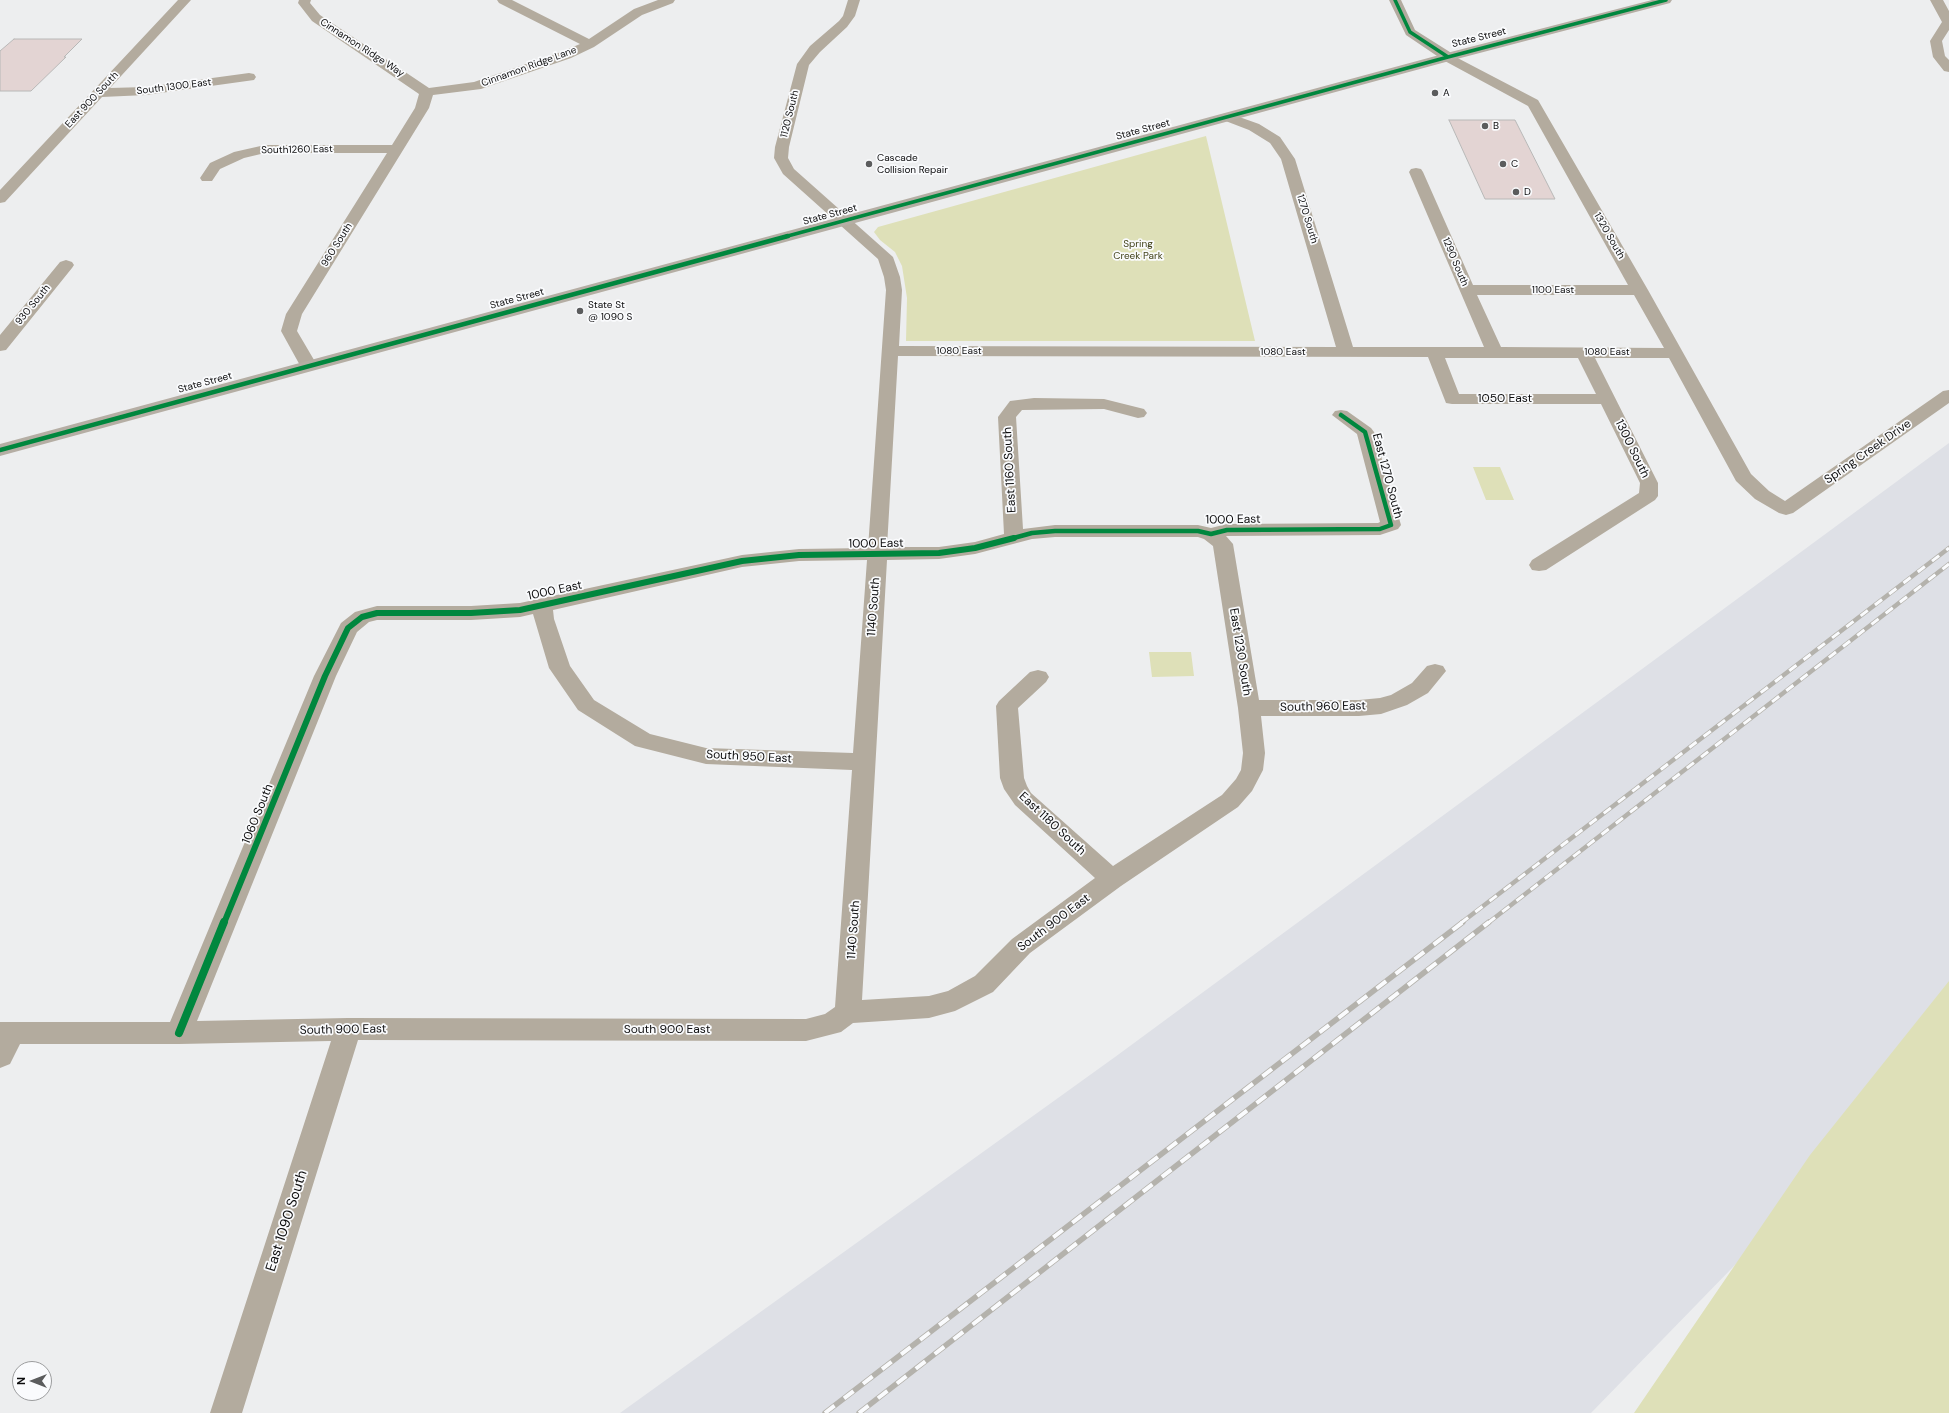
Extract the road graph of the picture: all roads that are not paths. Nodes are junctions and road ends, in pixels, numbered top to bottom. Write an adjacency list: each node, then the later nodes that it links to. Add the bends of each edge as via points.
1 (185, 0): 14 (street, East 900 South)
2 (305, 0): 13 (street, Cinnamon Ridge Way, via 304,3 316,18)
3 (503, 0): 9 (street)
4 (668, 0): 9 (street, Cinnamon Ridge Lane, via 638,12)
5 (854, 0): 20 (street, 1120 South, via 849,16 843,24 815,49 803,64 781,158 788,171)
6 (1395, 0): 10 (street, 1320 South, via 1410,32)
7 (1666, 0): 10 (main road, State Street)
8 (1936, 0): 11 (street, via 1948,22 1936,41 1939,57)
9 (590, 44): 13 (street, Cinnamon Ridge Lane, via 566,55 476,86)
10 (1448, 57): 15 (main road, State Street); 23 (street, 1320 South, via 1533,103)
11 (1949, 68)
12 (249, 77): 14 (street, South 1300 East, via 146,92)
13 (426, 92): 16 (street, 960 South, via 422,108)
14 (98, 93): 19 (street, East 900 South)
15 (1228, 117): 20 (main road, State Street); 26 (street, 1270 South, via 1254,127 1275,140 1288,159)
16 (396, 149): 18 (street, South1260 East, via 265,149 239,155 215,166); 31 (street, 960 South, via 294,314 289,331)
17 (1416, 172): 22 (street, 1290 South)
18 (207, 178)
19 (0, 199)
20 (844, 221): 25 (street, 1140 South, via 885,257 894,290); 31 (main road, State Street)
21 (66, 265): 24 (street, 930 South)
22 (1467, 290): 23 (street, 1100 East); 28 (street, 1290 South)
23 (1640, 290): 30 (street, 1320 South)
24 (0, 346)
25 (890, 351): 26 (street, 1080 East); 41 (street, 1140 South)
26 (1346, 352): 27 (street, 1080 East)
27 (1434, 352): 28 (street, 1080 East); 33 (street, 1050 East, via 1452,399)
28 (1494, 352): 29 (street, 1080 East)
29 (1584, 352): 30 (street, 1080 East); 33 (street, 1300 South)
30 (1675, 352): 37 (street, 1320 South, via 1743,477 1762,495)
31 (308, 365): 36 (main road, State Street)
32 (1949, 395): 37 (street, Spring Creek Drive)
33 (1607, 399): 42 (street, 1300 South, via 1649,483 1648,496)
34 (1138, 413): 40 (street, East 1160 South, via 1104,404 1034,403 1016,406 1007,418)
35 (1341, 415): 38 (street, East 1270 South, via 1365,432 1391,525)
36 (0, 450)
37 (1786, 509)
38 (1385, 527): 39 (street, 1000 East, via 1227,530)
39 (1211, 534): 40 (street, 1000 East, via 1198,531 1055,531); 47 (street, East 1230 South, via 1223,544)
40 (1014, 537): 41 (street, 1000 East, via 962,551)
41 (877, 555): 43 (street, 1000 East, via 799,555 742,561); 48 (street, 1140 South)
42 (1539, 565)
43 (542, 606): 44 (street, 1000 East, via 494,612); 48 (street, South 950 East, via 560,668 586,705 643,740 706,756)
44 (370, 614): 54 (street, 1060 South, via 353,622 340,643)
45 (1435, 672): 47 (street, South 960 East, via 1420,688 1399,700 1381,706)
46 (1038, 677): 50 (street, East 1180 South, via 1007,706 1012,778 1016,789 1023,799)
47 (1248, 708): 49 (street, East 1230 South, via 1254,754)
48 (865, 762): 51 (street, 1140 South)
49 (1249, 775): 50 (street, South 900 East, via 1244,786 1230,801)
50 (1112, 879): 51 (street, South 900 East, via 1021,946 984,984 955,1000 929,1007)
51 (848, 1012): 52 (street, South 900 East, via 832,1024 806,1030)
52 (348, 1030): 54 (street, South 900 East); 56 (street, East 1090 South)
53 (6, 1033): 54 (street, South 900 East); 55 (street)
54 (179, 1033)
55 (0, 1056)
56 (226, 1413)

